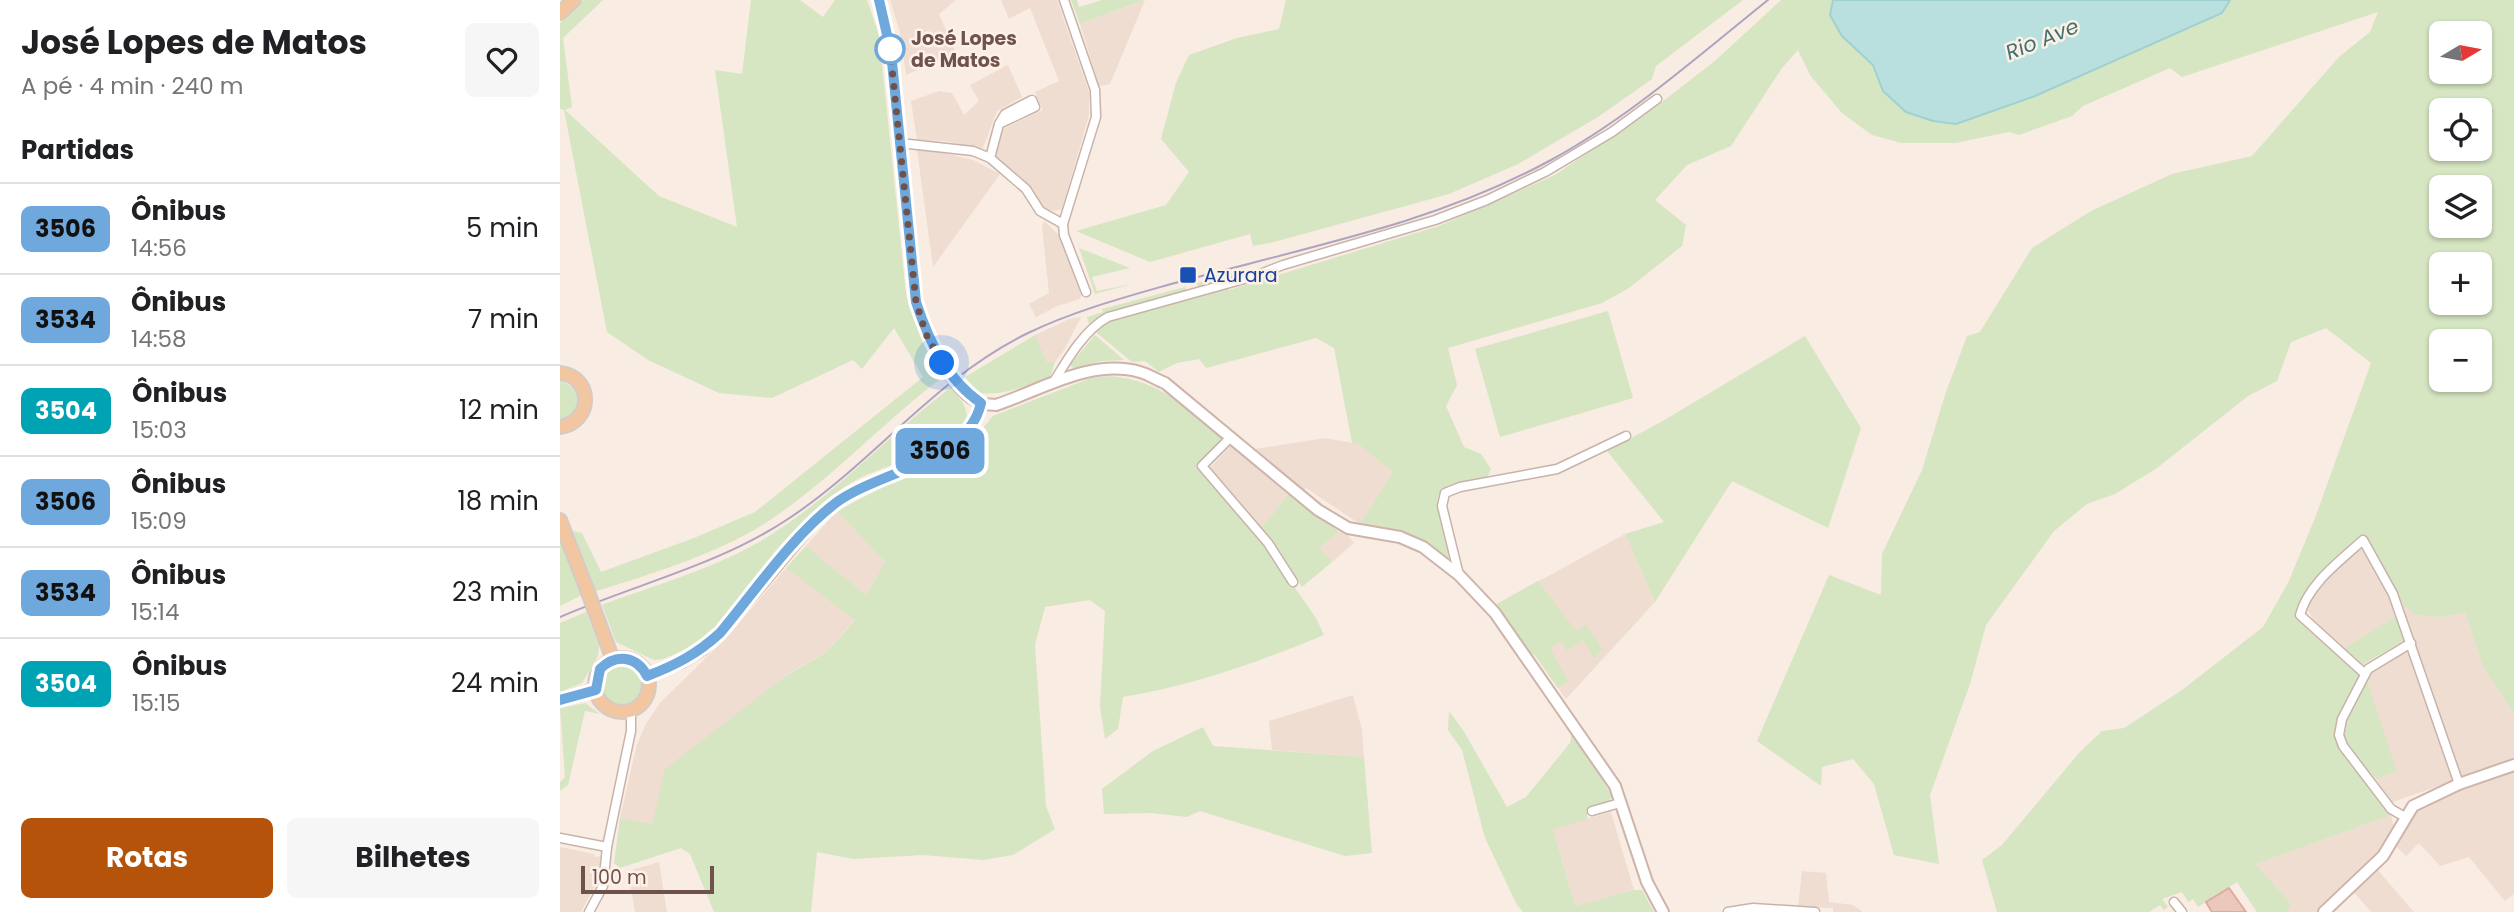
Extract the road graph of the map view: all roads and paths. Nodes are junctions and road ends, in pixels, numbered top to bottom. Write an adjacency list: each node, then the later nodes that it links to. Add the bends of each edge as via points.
1 (574, 0): 4 (main road)
2 (879, 0): 7 (street, via 888,29)
3 (1064, 0): 9 (street, via 1095,90 1096,117)
4 (560, 13)
5 (1657, 99): 12 (street, via 1545,172 1487,200 1255,276 1108,317 1098,322)
6 (999, 124): 8 (street)
7 (900, 143): 8 (street, via 973,151); 13 (street, via 912,275 926,334 942,363 968,395)
8 (990, 158): 9 (street, via 1026,189 1040,211)
9 (1063, 224): 10 (street)
10 (1086, 292)
11 (560, 373): 14 (main road, via 581,384 586,402 579,418)
12 (1053, 383): 13 (street, via 996,405); 16 (street, via 1090,370 1140,372 1165,383)
13 (981, 403): 23 (street, via 967,433 917,465 872,482 814,521 703,649)
14 (560, 427)
15 (1626, 436): 18 (street, via 1557,469 1446,493 1442,506)
16 (1230, 438): 18 (street, via 1318,510 1348,528 1400,537); 19 (street, via 1202,466 1268,543)
17 (560, 520): 21 (main road, bridge)
18 (1459, 575): 29 (street, via 1495,613 1615,786)
19 (1293, 582)
20 (2411, 643): 22 (street); 22 (street, via 2393,594 2363,540 2319,582 2300,615); 28 (street)
21 (613, 660): 23 (main road, via 637,663); 24 (main road, via 600,669)
22 (2365, 674): 31 (street, via 2342,719 2339,735 2391,809)
23 (647, 676): 26 (main road, via 648,692)
24 (596, 690): 25 (main road); 26 (main road, via 609,709)
25 (560, 700)
26 (631, 710): 33 (street, via 631,731)
27 (2514, 765): 28 (street)
28 (2459, 784): 31 (street, via 2421,801)
29 (1619, 803): 30 (street); 36 (street, via 1647,882)
30 (1592, 811)
31 (2405, 817): 40 (street, via 2383,856)
32 (560, 838): 33 (street)
33 (607, 847): 35 (street, via 603,886)
34 (2174, 902): 39 (street)
35 (589, 912)
36 (1663, 912)
37 (1728, 912): 38 (street, via 1753,908)
38 (1815, 912)
39 (2182, 912)
40 (2324, 912)

